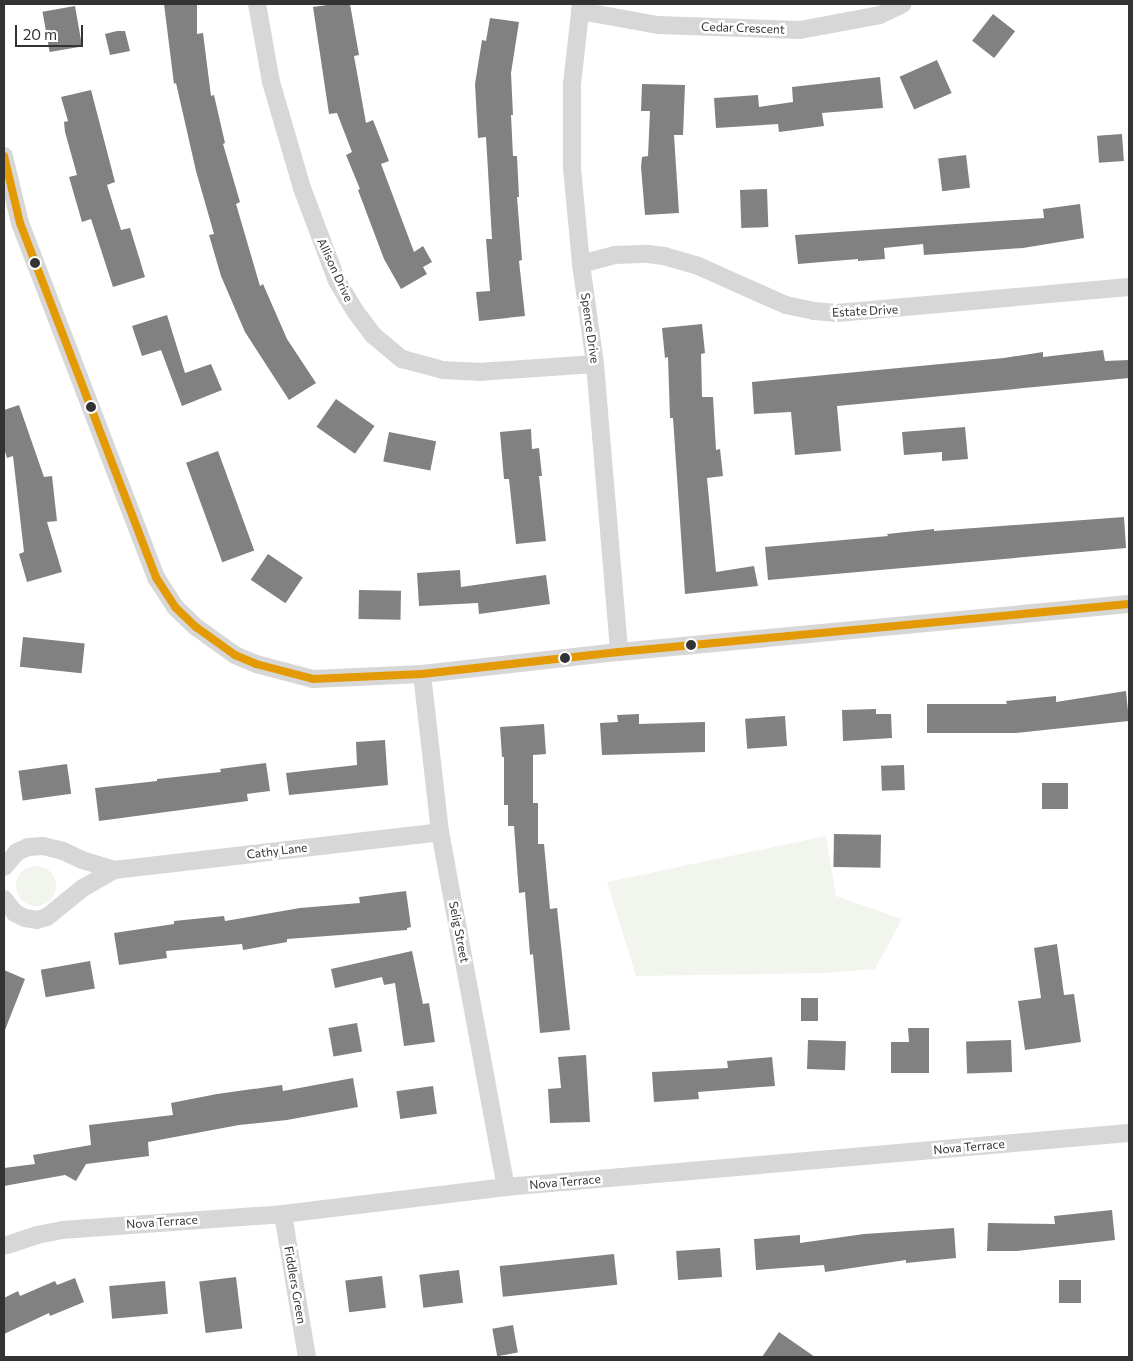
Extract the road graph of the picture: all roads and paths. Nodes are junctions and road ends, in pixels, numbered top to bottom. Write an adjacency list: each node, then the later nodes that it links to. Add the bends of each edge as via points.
1 (257, 4): 8 (street, Allison Drive, via 271,82 302,188 337,280 372,335 402,359 443,370 478,372)
2 (903, 4): 3 (street, Cedar Crescent, via 880,15 800,30 658,25)
3 (580, 7): 6 (street, Spence Drive, via 571,128)
4 (4, 156): 5 (street)
5 (12, 225): 11 (street, via 157,579 175,607 235,655 280,672 313,679)
6 (581, 264): 7 (street, Estate Drive, via 615,255 664,256 696,265 786,305 830,313); 8 (street, Spence Drive)
7 (1129, 287)
8 (595, 364): 10 (street, Spence Drive)
9 (1129, 604): 10 (street)
10 (618, 652): 11 (street)
11 (422, 674): 12 (street, Selig Street)
12 (440, 832): 14 (street, Cathy Lane); 17 (street, Selig Street)
13 (4, 867): 14 (street, Cathy Lane, via 17,852 43,846)
14 (114, 870): 15 (street, Cathy Lane, via 83,888 47,917 37,920 14,912)
15 (4, 898)
16 (1129, 1133): 17 (street, Nova Terrace)
17 (506, 1188): 18 (street, Nova Terrace)
18 (283, 1214): 19 (street, Nova Terrace, via 62,1230); 20 (street, Fiddlers Green)
19 (4, 1246)
20 (307, 1357)

